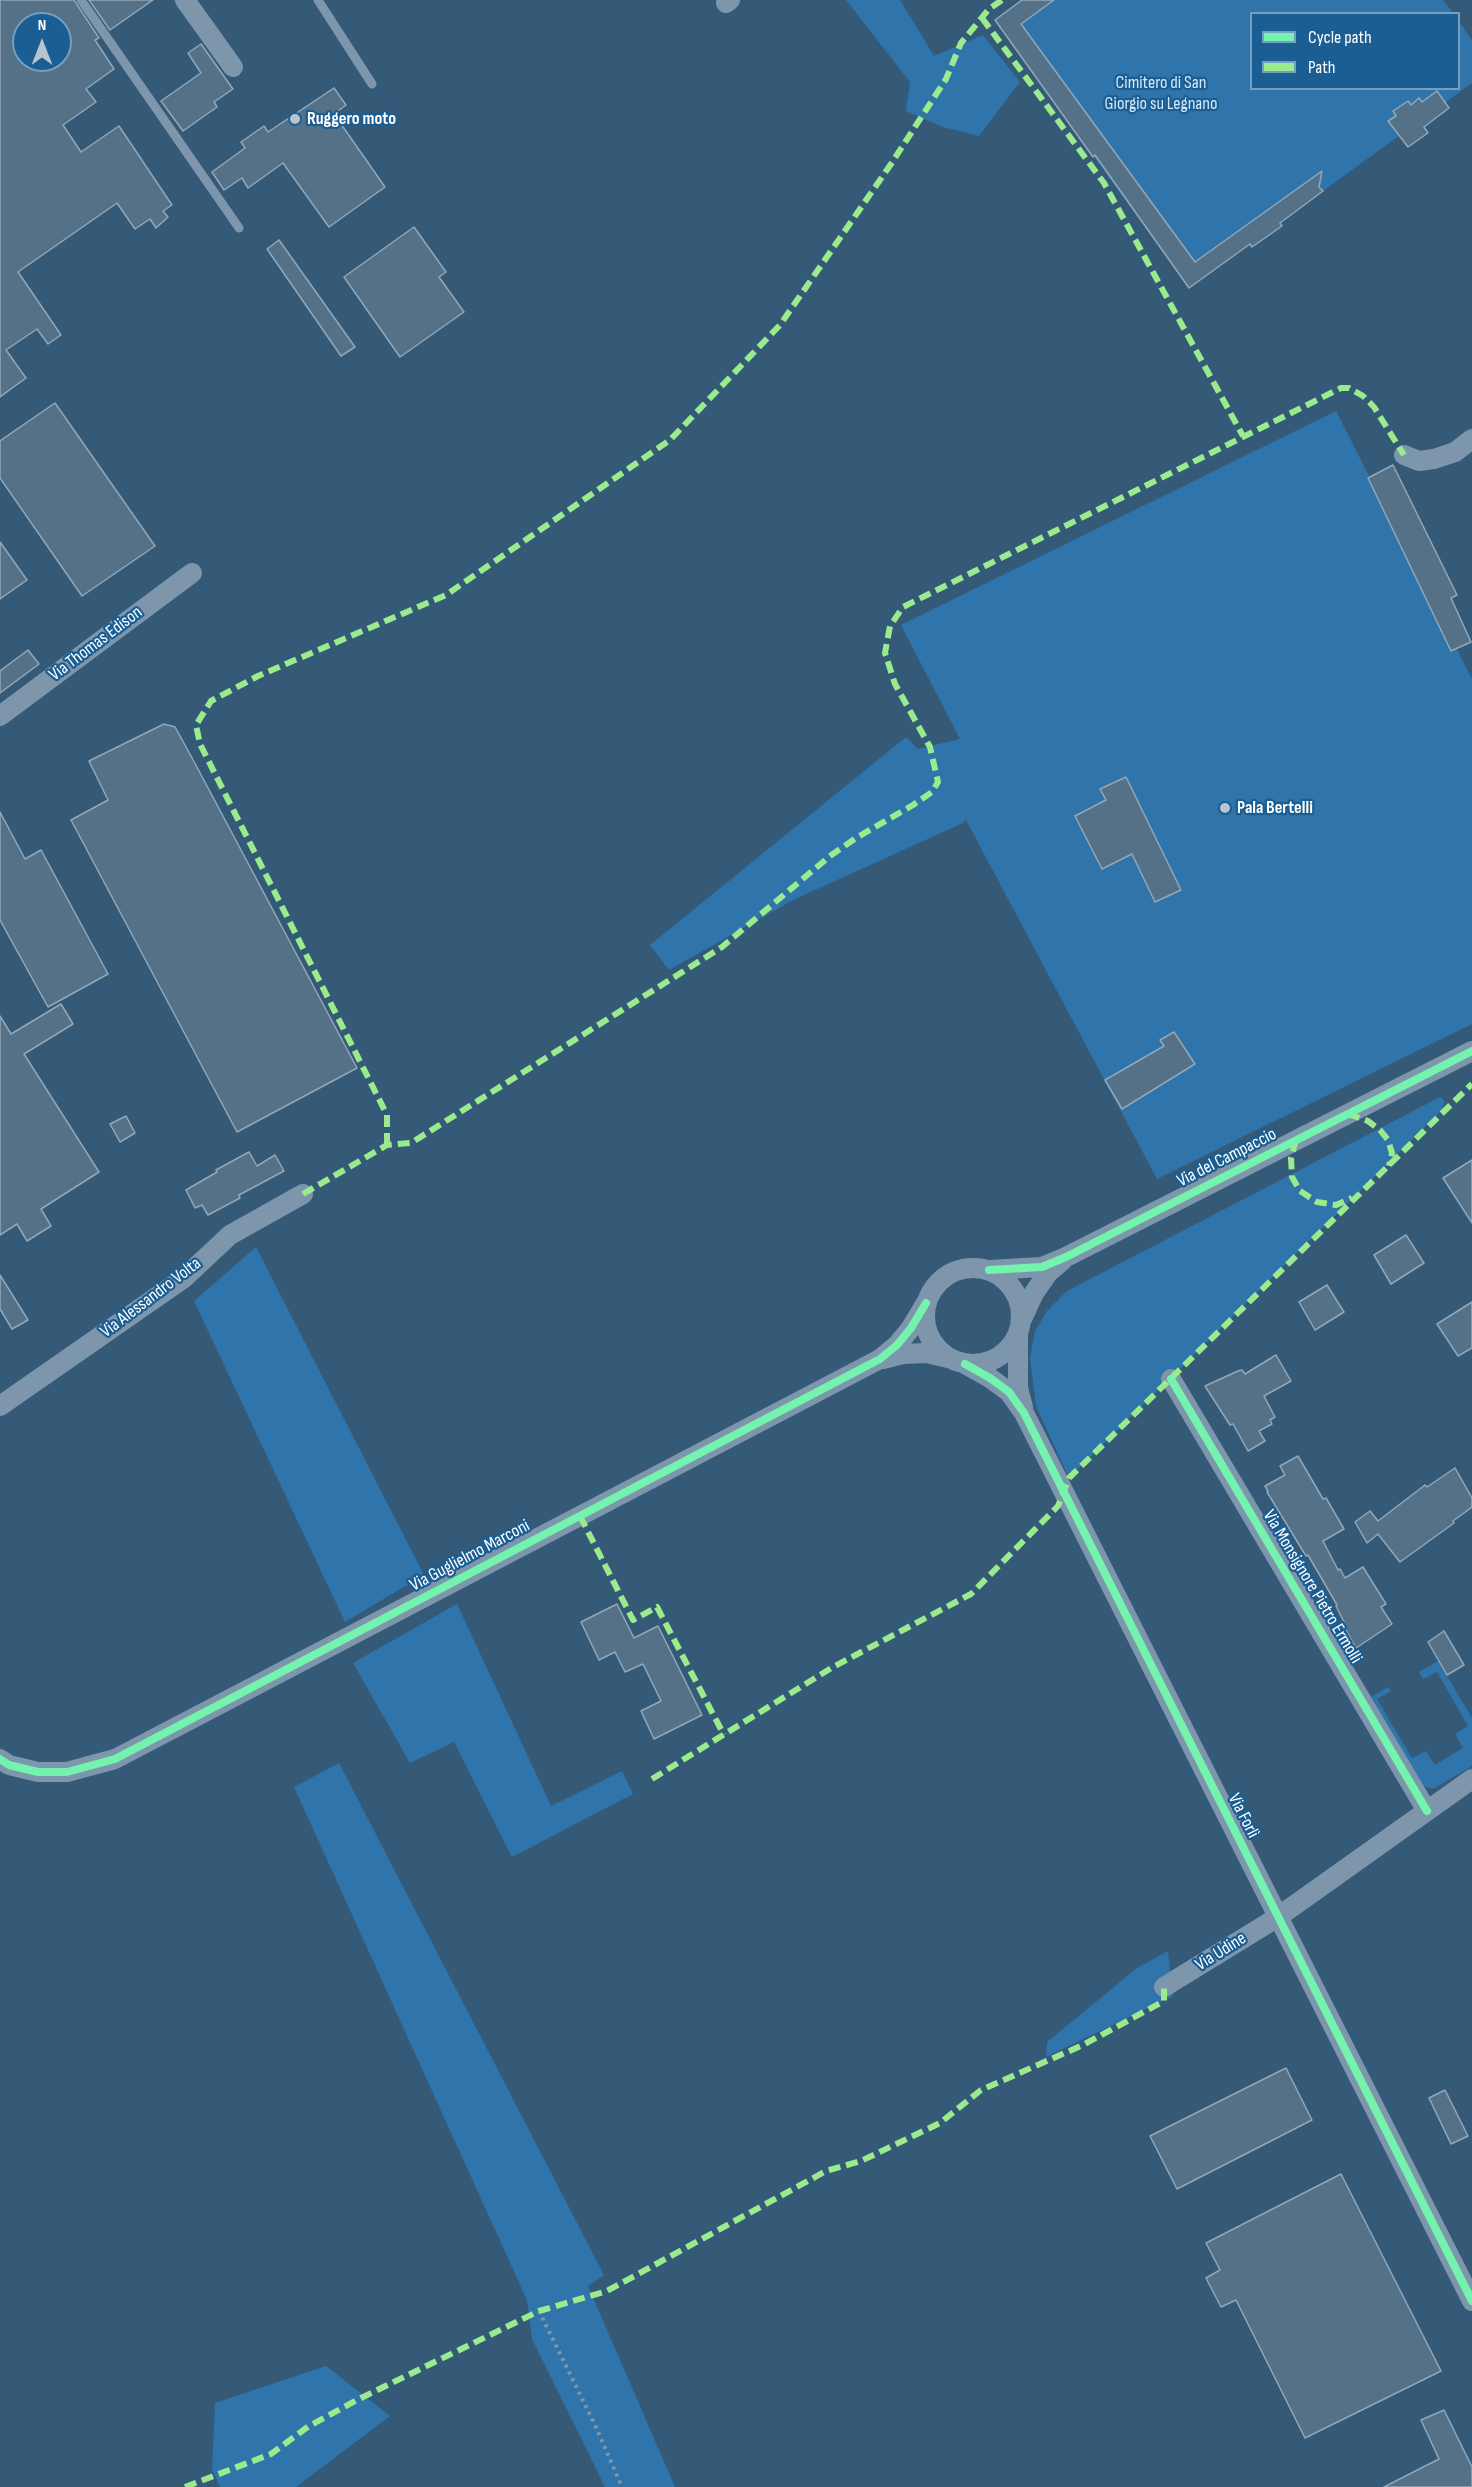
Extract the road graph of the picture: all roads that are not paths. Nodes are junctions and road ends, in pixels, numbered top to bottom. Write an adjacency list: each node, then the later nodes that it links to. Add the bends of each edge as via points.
1 (81, 0): 6 (lane)
2 (185, 0): 4 (street)
3 (318, 0): 5 (lane)
4 (233, 67)
5 (372, 84)
6 (238, 228)
7 (1472, 439): 8 (street, via 1455,452 1434,459 1419,461)
8 (1404, 455)
9 (192, 573): 10 (street, Via Thomas Edison)
10 (0, 716)
11 (1472, 1051): 13 (street, Via del Campaccio)
12 (303, 1194): 20 (street, Via Alessandro Volta, via 230,1235 184,1278)
13 (1066, 1257): 14 (street, Via del Campaccio, via 1042,1267); 16 (street, Via del Campaccio, via 1048,1273)
14 (989, 1270): 15 (street, via 957,1270 944,1277); 16 (street, via 1014,1289 1020,1303)
15 (926, 1303): 17 (street, Via Guglielmo Marconi, via 897,1346); 18 (street, via 924,1319 928,1334 937,1348)
16 (1020, 1327): 18 (street, via 1010,1348 997,1359 981,1364); 21 (street, Via Forlì, via 1018,1388)
17 (880, 1359): 18 (street, Via Guglielmo Marconi, via 927,1353); 22 (street, Via Guglielmo Marconi, via 115,1759 68,1772 38,1772)
18 (957, 1361): 21 (street, Via Forlì, via 1009,1392)
19 (1171, 1379): 24 (street, Via Monsignore Pietro Ermolli)
20 (0, 1406)
21 (1024, 1413): 25 (street, Via Forlì)
22 (0, 1759)
23 (1472, 1779): 24 (street, Via Udine)
24 (1427, 1811): 25 (street, Via Udine)
25 (1278, 1917): 26 (street, Via Udine); 27 (street, Via Forlì)
26 (1164, 1988)
27 (1472, 2301)

